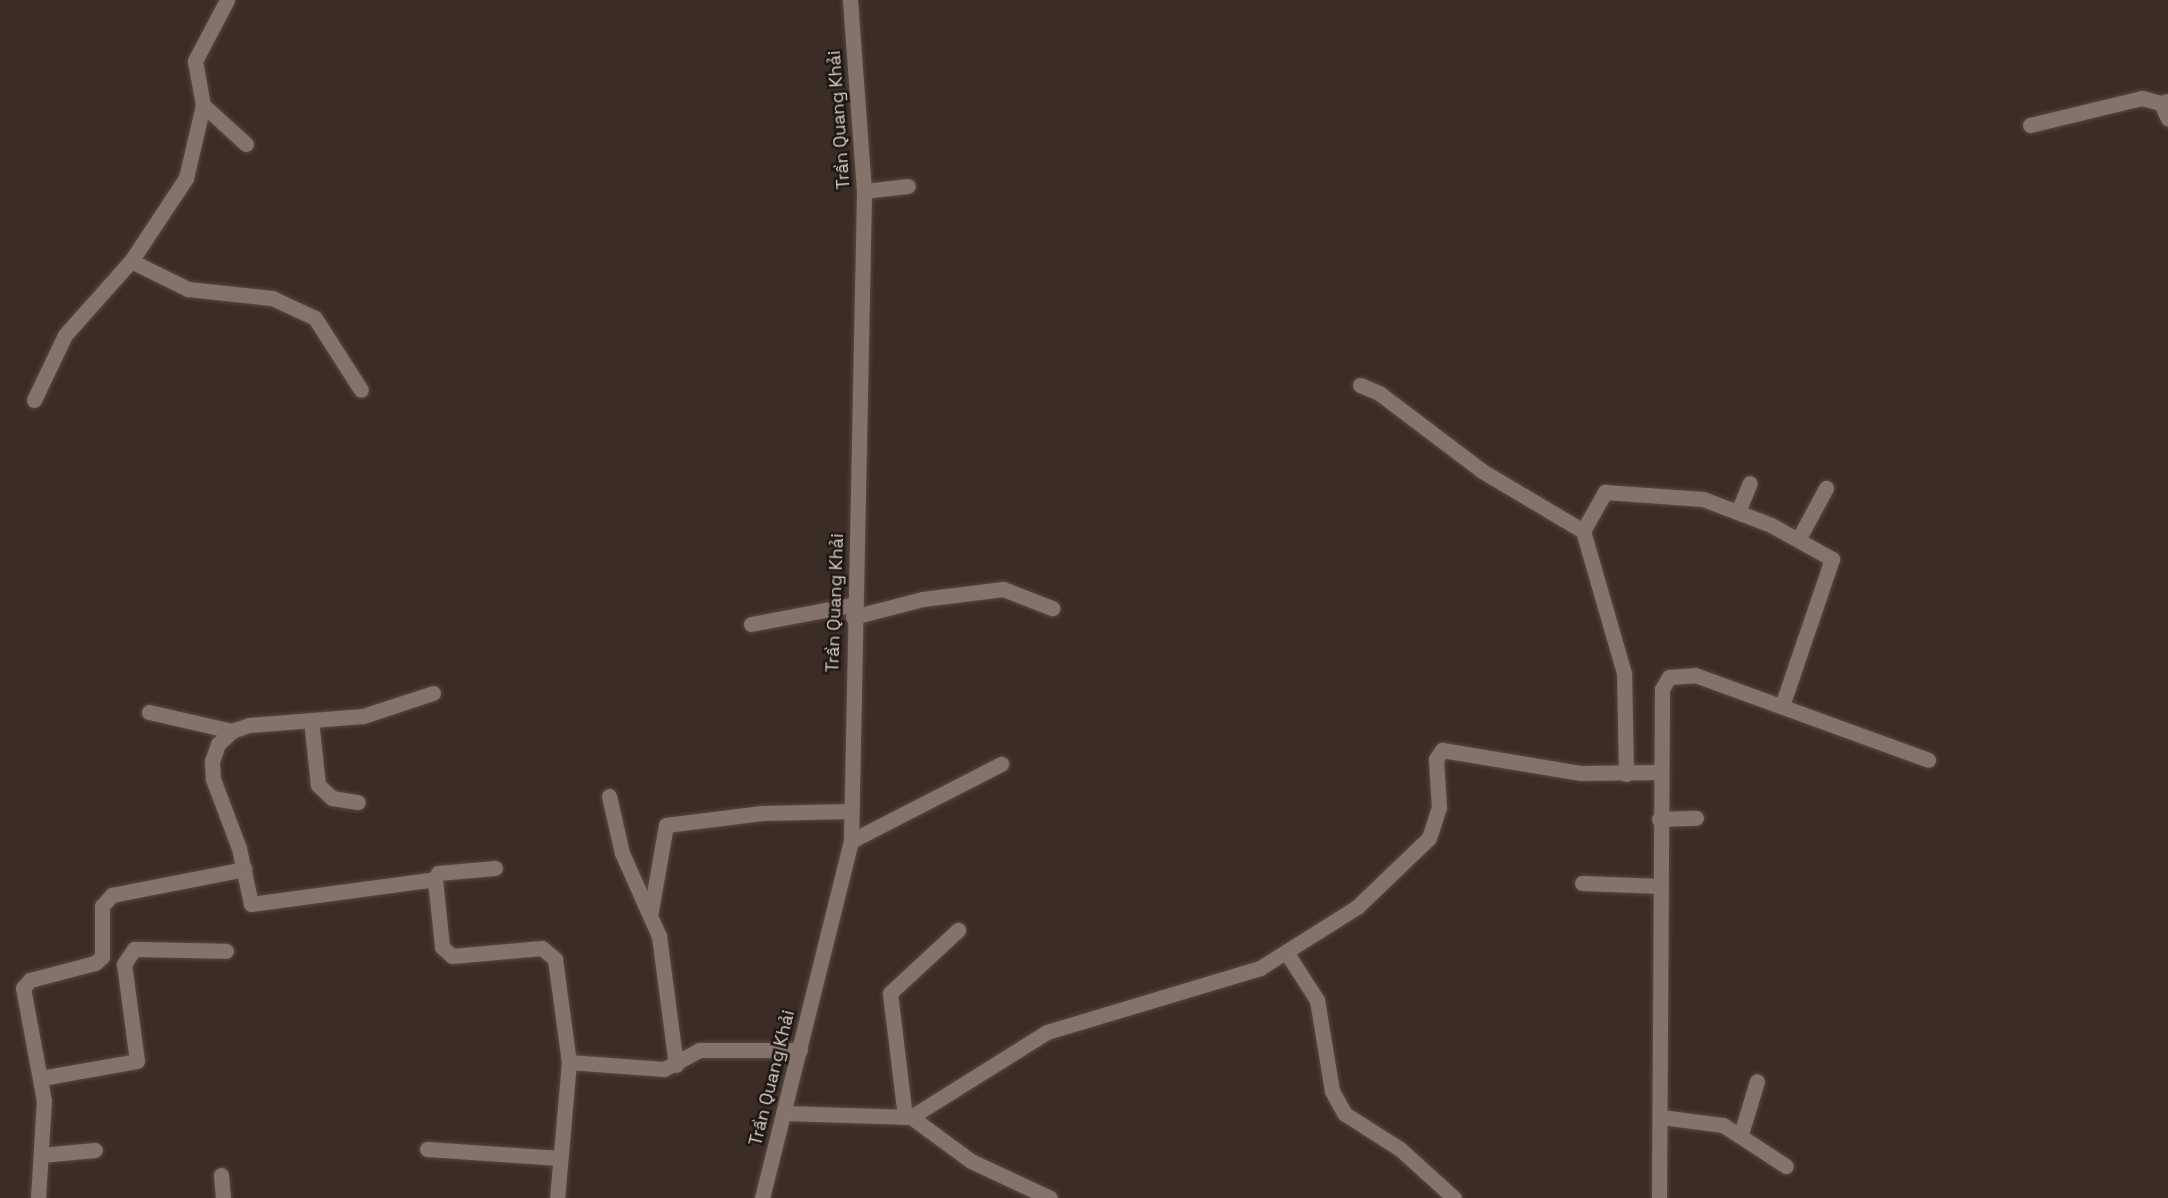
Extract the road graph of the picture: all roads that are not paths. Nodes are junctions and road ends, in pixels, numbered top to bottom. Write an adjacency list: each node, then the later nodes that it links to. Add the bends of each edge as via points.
1 (850, 0): 9 (street, Trần Quang Khải)
2 (220, 4): 4 (street, via 195,61)
3 (2164, 102): 5 (street); 6 (street, via 2142,98)
4 (203, 105): 7 (street); 10 (street, via 180,193)
5 (2168, 119)
6 (2030, 125)
7 (246, 144)
8 (908, 186): 9 (street)
9 (864, 191): 20 (street, Trần Quang Khải)
10 (130, 261): 12 (street, via 188,289 272,298 315,318); 13 (street, via 65,335)
11 (1360, 385): 17 (street, via 1379,393 1482,471)
12 (361, 390)
13 (34, 400)
14 (1750, 483): 16 (street)
15 (1826, 488): 18 (street)
16 (1738, 512): 17 (street, via 1688,496 1614,490 1598,500); 18 (street)
17 (1583, 531): 30 (street, via 1624,672)
18 (1799, 538): 23 (street, via 1825,553 1833,564)
19 (1052, 608): 20 (street, via 1003,590)
20 (853, 611): 21 (street); 33 (street, Trần Quang Khải)
21 (751, 624)
22 (432, 693): 25 (street, via 381,712)
23 (1783, 703): 27 (street); 29 (street, via 1695,675 1669,677 1659,702)
24 (149, 712): 26 (street)
25 (311, 720): 26 (street, via 249,725); 32 (street, via 318,785 332,798)
26 (232, 731): 38 (street, via 218,744 213,779)
27 (1928, 760)
28 (1001, 764): 36 (street)
29 (1658, 772): 30 (street); 35 (street)
30 (1626, 774): 45 (street, via 1581,773 1439,752 1439,808 1429,838 1369,898)
31 (609, 796): 42 (street, via 622,853)
32 (358, 802)
33 (851, 811): 36 (street, Trần Quang Khải); 42 (street, via 762,813 666,825)
34 (1696, 818): 35 (street)
35 (1659, 819): 41 (street)
36 (851, 841): 46 (street, Trần Quang Khải)
37 (495, 868): 39 (street, via 447,869)
38 (243, 869): 39 (street, via 246,898 258,905 347,888); 49 (street, via 105,898 102,957 95,963 30,980 23,988)
39 (435, 879): 47 (street, via 444,953 549,951 555,959)
40 (1582, 883): 41 (street)
41 (1661, 886): 53 (street)
42 (651, 911): 48 (street, via 659,936)
43 (958, 930): 52 (street, via 890,993)
44 (226, 951): 49 (street, via 134,949 124,964 137,1061)
45 (1288, 955): 52 (street, via 1236,976 1047,1032); 66 (street, via 1317,1000 1332,1091 1345,1114 1400,1149)
46 (800, 1050): 48 (street, via 699,1050); 51 (street, Trần Quang Khải)
47 (569, 1062): 48 (street, via 664,1069); 58 (street)
48 (676, 1065)
49 (41, 1078): 57 (street)
50 (1757, 1081): 54 (street)
51 (783, 1113): 52 (street); 64 (street, Trần Quang Khải)
52 (908, 1117): 65 (street, via 971,1161)
53 (1661, 1117): 54 (street, via 1723,1125); 67 (street)
54 (1741, 1134): 59 (street)
55 (427, 1149): 58 (street)
56 (96, 1150): 57 (street)
57 (41, 1155): 61 (street)
58 (560, 1158): 63 (street)
59 (1786, 1166)
60 (221, 1175): 62 (street)
61 (38, 1198)
62 (223, 1198)
63 (557, 1198)
64 (762, 1198)
65 (1050, 1198)
66 (1455, 1198)
67 (1659, 1198)

